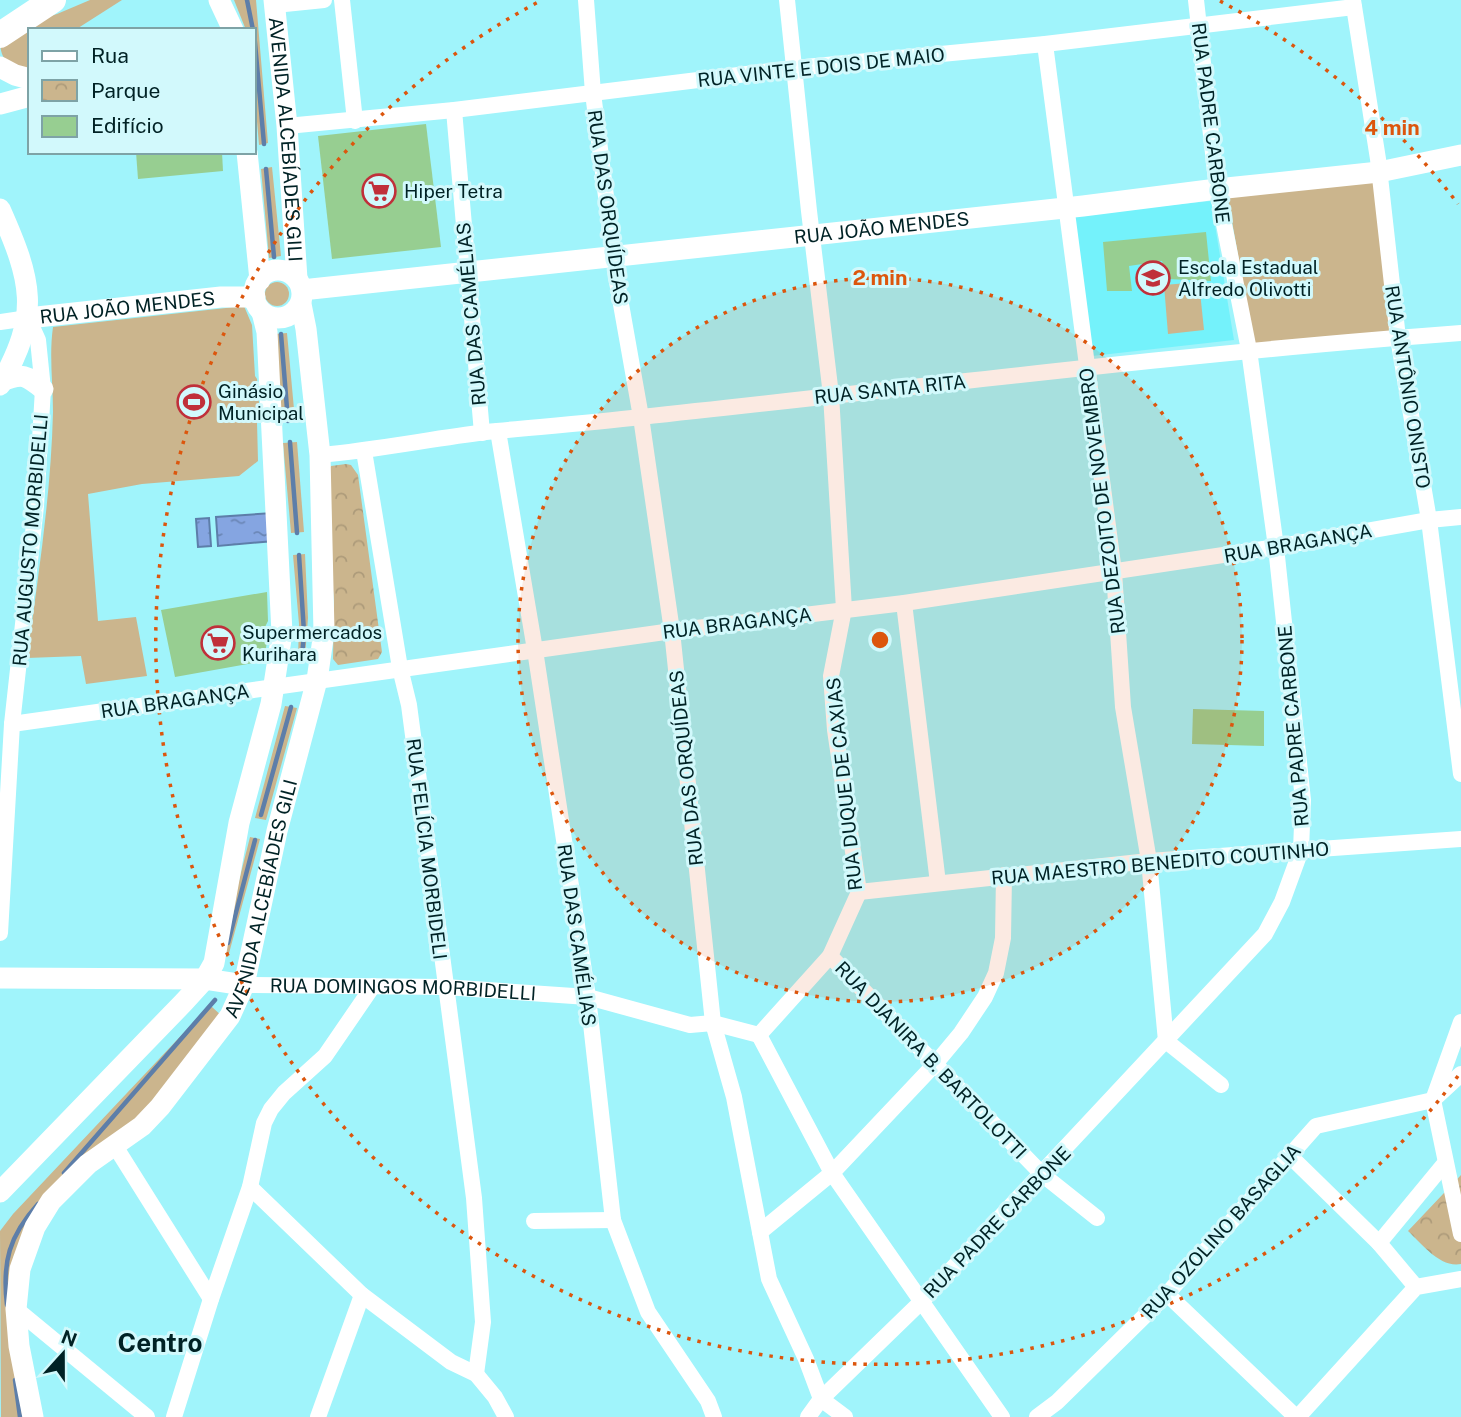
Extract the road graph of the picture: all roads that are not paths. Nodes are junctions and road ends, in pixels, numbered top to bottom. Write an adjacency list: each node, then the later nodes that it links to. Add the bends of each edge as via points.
1 (53, 0): 12 (main road)
2 (219, 0): 11 (street)
3 (324, 0): 8 (street)
4 (342, 0): 21 (street)
5 (586, 0): 17 (street, RUA DAS ORQUÍDEAS)
6 (787, 0): 15 (street, RUA DUQUE DE CAXIAS)
7 (1196, 0): 10 (street, RUA PADRE CARBONE)
8 (274, 3): 22 (street, AVENIDA ALCEBÍADES GILI)
9 (1354, 3): 10 (street, RUA VINTE E DOIS DE MAIO); 25 (street, RUA ANTÔNIO ONISTO)
10 (1199, 25): 13 (street, RUA VINTE E DOIS DE MAIO); 26 (street, RUA PADRE CARBONE)
11 (232, 28)
12 (0, 35)
13 (1045, 44): 15 (street, RUA VINTE E DOIS DE MAIO); 27 (street, RUA DEZOITO DE NOVEMBRO)
14 (0, 67): 16 (street)
15 (795, 68): 17 (street, RUA VINTE E DOIS DE MAIO); 29 (street, RUA DUQUE DE CAXIAS)
16 (28, 78)
17 (593, 93): 20 (street, RUA VINTE E DOIS DE MAIO); 30 (street, RUA DAS ORQUÍDEAS)
18 (28, 97): 19 (street)
19 (0, 104)
20 (454, 110): 21 (street, RUA VINTE E DOIS DE MAIO); 31 (street, RUA DAS CAMÉLIAS)
21 (355, 121): 22 (street, RUA VINTE E DOIS DE MAIO)
22 (287, 126): 32 (street, AVENIDA ALCEBÍADES GILI)
23 (247, 154): 33 (street, AVENIDA ALCEBÍADES GILI)
24 (1461, 155): 25 (street, RUA JOÃO MENDES)
25 (1379, 172): 26 (street, RUA JOÃO MENDES); 37 (street, RUA ANTÔNIO ONISTO)
26 (1217, 189): 27 (street, RUA JOÃO MENDES); 38 (street, RUA PADRE CARBONE)
27 (1065, 208): 29 (street, RUA JOÃO MENDES); 39 (street, RUA DEZOITO DE NOVEMBRO)
28 (0, 209): 34 (street, via 29,289)
29 (812, 234): 30 (street, RUA JOÃO MENDES); 42 (street, RUA DUQUE DE CAXIAS)
30 (613, 257): 31 (street, RUA JOÃO MENDES); 43 (street, RUA DAS ORQUÍDEAS)
31 (468, 273): 32 (street, RUA JOÃO MENDES); 45 (street, RUA DAS CAMÉLIAS)
32 (300, 291): 33 (street, via 292,275 278,271 265,275); 33 (street, via 297,310 284,318 268,316); 47 (street, AVENIDA ALCEBÍADES GILI)
33 (259, 296): 34 (street, RUA JOÃO MENDES); 58 (street, AVENIDA ALCEBÍADES GILI, via 267,332 283,611)
34 (28, 318): 35 (street, RUA JOÃO MENDES); 40 (street); 41 (street, RUA AUGUSTO MORBIDELLI, via 38,340)
35 (0, 322)
36 (1461, 333): 37 (street, RUA SANTA RITA)
37 (1398, 338): 38 (street, RUA SANTA RITA); 49 (street, RUA ANTÔNIO ONISTO)
38 (1249, 350): 39 (street, RUA SANTA RITA); 50 (street, RUA PADRE CARBONE)
39 (1086, 367): 42 (street, RUA SANTA RITA); 51 (street, RUA DEZOITO DE NOVEMBRO)
40 (1, 383): 41 (street, via 23,375)
41 (43, 389): 59 (street, RUA AUGUSTO MORBIDELLI, via 36,506)
42 (831, 395): 43 (street, RUA SANTA RITA); 53 (street, RUA DUQUE DE CAXIAS)
43 (641, 417): 44 (street, RUA SANTA RITA); 54 (street, RUA DAS ORQUÍDEAS)
44 (498, 431): 45 (street, RUA SANTA RITA); 55 (street, RUA DAS CAMÉLIAS)
45 (482, 433): 46 (street, RUA SANTA RITA)
46 (364, 451): 47 (street, RUA SANTA RITA); 56 (street, RUA FELÍCIA MORBIDELI)
47 (320, 455): 57 (street, AVENIDA ALCEBÍADES GILI, via 324,632)
48 (1461, 517): 49 (street, RUA BRAGANÇA)
49 (1429, 520): 50 (street, RUA BRAGANÇA); 60 (street, RUA ANTÔNIO ONISTO)
50 (1276, 548): 51 (street, RUA BRAGANÇA); 62 (street, RUA PADRE CARBONE, via 1303,800)
51 (1114, 572): 52 (street, RUA BRAGANÇA); 63 (street, RUA DEZOITO DE NOVEMBRO, via 1123,707)
52 (904, 603): 53 (street, RUA BRAGANÇA); 65 (street)
53 (844, 609): 54 (street, RUA BRAGANÇA); 66 (street, RUA DUQUE DE CAXIAS, via 831,676)
54 (672, 631): 55 (street, RUA BRAGANÇA); 76 (street, RUA DAS ORQUÍDEAS)
55 (535, 650): 56 (street, RUA BRAGANÇA); 74 (street, RUA DAS CAMÉLIAS)
56 (400, 668): 57 (street, RUA BRAGANÇA); 73 (street, RUA FELÍCIA MORBIDELI, via 409,705)
57 (317, 680): 58 (street, RUA BRAGANÇA); 71 (street, AVENIDA ALCEBÍADES GILI, via 277,831)
58 (274, 686): 59 (street, RUA BRAGANÇA); 70 (street, AVENIDA ALCEBÍADES GILI, via 239,823 214,963)
59 (12, 724): 67 (street, RUA AUGUSTO MORBIDELLI)
60 (1461, 774)
61 (1461, 839): 62 (street, RUA MAESTRO BENEDITO COUTINHO)
62 (1301, 850): 63 (street, RUA MAESTRO BENEDITO COUTINHO); 78 (street, RUA PADRE CARBONE, via 1265,934)
63 (1149, 861): 64 (street, RUA MAESTRO BENEDITO COUTINHO); 78 (street, RUA DEZOITO DE NOVEMBRO)
64 (1004, 875): 65 (street, RUA MAESTRO BENEDITO COUTINHO); 79 (street, via 1003,937 996,973 985,997)
65 (938, 883): 66 (street, RUA MAESTRO BENEDITO COUTINHO)
66 (859, 892): 68 (street, RUA DUQUE DE CAXIAS)
67 (0, 933)
68 (830, 956): 77 (street, RUA DUQUE DE CAXIAS); 79 (street, RUA DJANIRA B. BARTOLOTTI)
69 (0, 978): 70 (street, RUA DOMINGOS MORBIDELLI)
70 (205, 979): 71 (street, RUA DOMINGOS MORBIDELLI); 89 (street, AVENIDA ALCEBÍADES GILI)
71 (244, 985): 72 (street, RUA DOMINGOS MORBIDELLI); 83 (street, AVENIDA ALCEBÍADES GILI, via 230,1016 160,1107)
72 (373, 986): 73 (street, RUA DOMINGOS MORBIDELLI); 88 (street, via 325,1056 271,1109)
73 (445, 987): 74 (street, RUA DOMINGOS MORBIDELLI); 103 (street, RUA FELÍCIA MORBIDELI, via 474,1198 482,1322)
74 (587, 998): 76 (street, RUA DOMINGOS MORBIDELLI, via 690,1025); 91 (street, RUA DAS CAMÉLIAS)
75 (1461, 1022): 82 (street)
76 (713, 1023): 77 (street, RUA DOMINGOS MORBIDELLI); 93 (street, RUA DAS ORQUÍDEAS, via 734,1097)
77 (759, 1035): 86 (street)
78 (1166, 1041): 81 (street); 87 (street, RUA PADRE CARBONE)
79 (936, 1063): 86 (street); 87 (street, RUA DJANIRA B. BARTOLOTTI)
80 (1461, 1074): 82 (street)
81 (1221, 1084)
82 (1433, 1100): 84 (street, RUA OZOLINO BASAGLIA, via 1316,1126); 85 (street)
83 (116, 1146): 100 (street); 102 (street, AVENIDA ALCEBÍADES GILI, via 88,1164 51,1200 35,1227 20,1269)
84 (1289, 1155): 95 (street); 99 (street, RUA OZOLINO BASAGLIA)
85 (1445, 1163): 94 (street); 95 (street)
86 (832, 1173): 93 (street); 101 (street)
87 (1042, 1175): 90 (street, RUA DJANIRA B. BARTOLOTTI); 101 (street, RUA PADRE CARBONE)
88 (250, 1187): 98 (street); 100 (street)
89 (0, 1192)
90 (1097, 1219)
91 (613, 1220): 92 (street); 110 (street, RUA DAS CAMÉLIAS, via 648,1312)
92 (534, 1221)
93 (760, 1232): 104 (street, RUA DAS ORQUÍDEAS, via 769,1279)
94 (1461, 1234)
95 (1379, 1242): 97 (street)
96 (1461, 1279): 97 (street)
97 (1416, 1287): 115 (street)
98 (362, 1294): 103 (street, via 451,1362); 108 (street)
99 (1167, 1294): 114 (street, RUA OZOLINO BASAGLIA); 115 (street)
100 (211, 1299): 107 (street)
101 (921, 1301): 104 (street, RUA PADRE CARBONE); 113 (street)
102 (16, 1309): 105 (street, AVENIDA ALCEBÍADES GILI); 106 (street)
103 (476, 1374): 109 (street)
104 (821, 1399): 111 (street, RUA PADRE CARBONE); 112 (street)
105 (33, 1417)
106 (147, 1417)
107 (174, 1417)
108 (318, 1417)
109 (506, 1417)
110 (714, 1417)
111 (808, 1417)
112 (845, 1417)
113 (1002, 1417)
114 (1037, 1417)
115 (1297, 1417)

